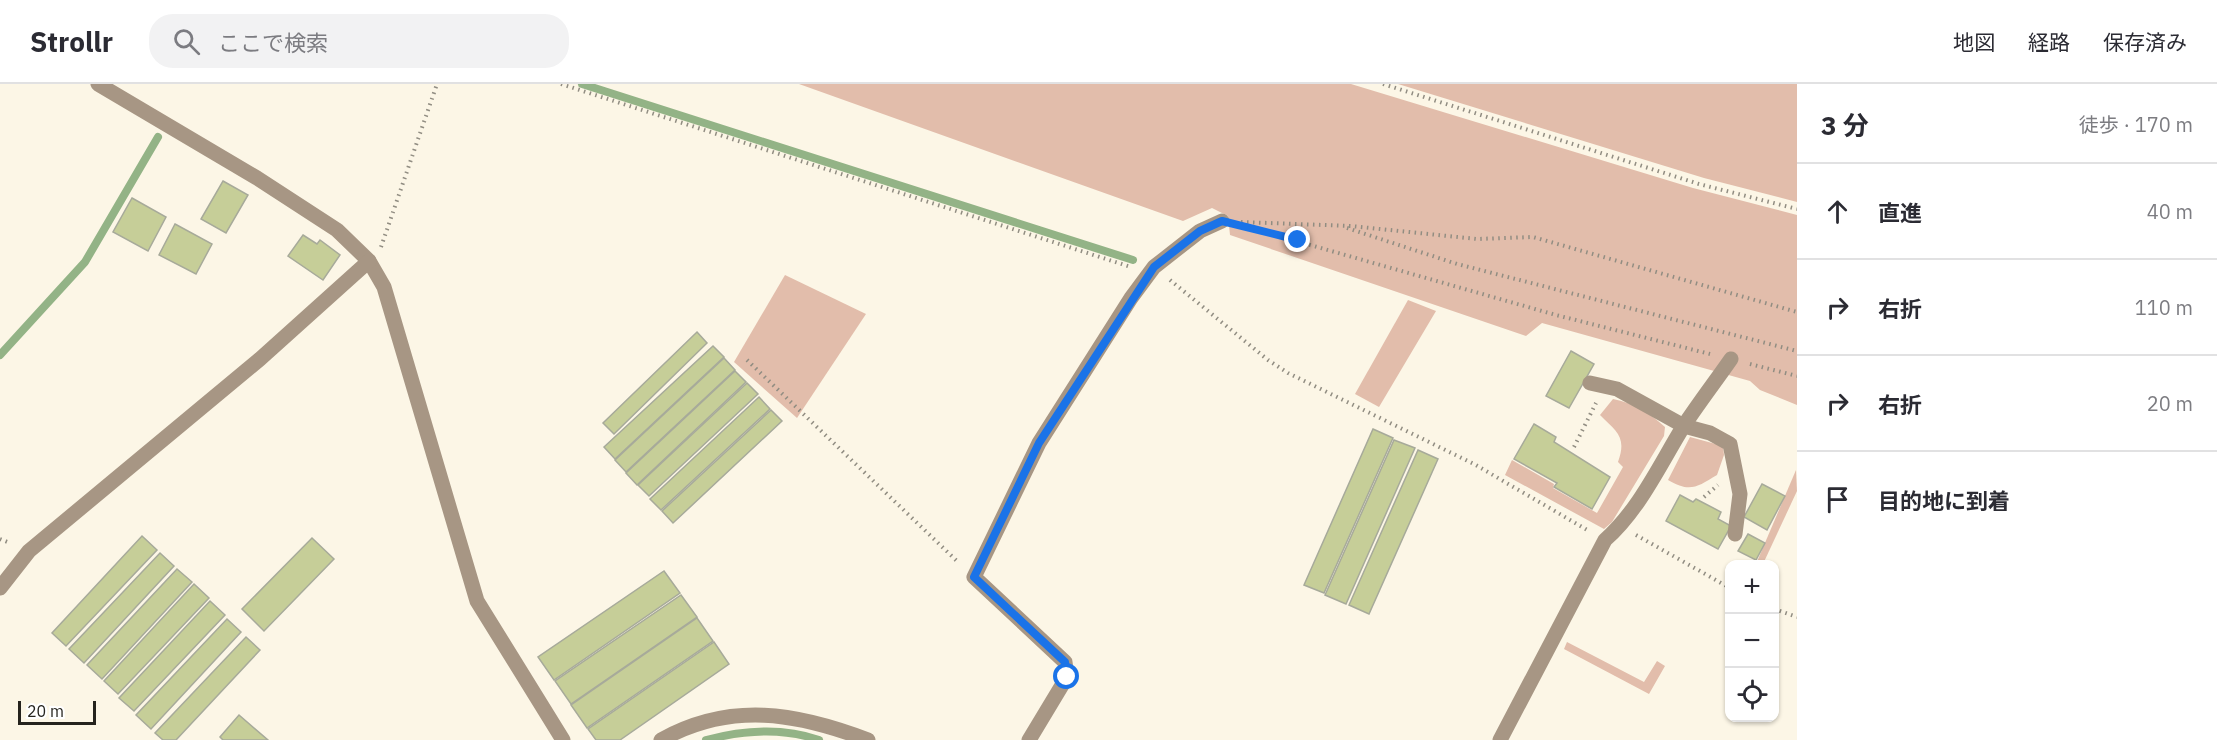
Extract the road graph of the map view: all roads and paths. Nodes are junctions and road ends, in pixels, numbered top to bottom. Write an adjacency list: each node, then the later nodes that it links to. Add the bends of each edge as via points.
1 (98, 84): 8 (street, via 337,230)
2 (437, 84): 8 (path, via 381,246)
3 (561, 84): 9 (path)
4 (1383, 84): 5 (path, via 1699,184)
5 (1797, 208)
6 (1222, 221): 7 (path); 9 (street, via 1200,231); 12 (path, via 1556,315)
7 (1340, 225): 10 (path, via 1477,239 1533,237); 11 (path, via 1457,264)
8 (369, 261): 23 (street, via 260,359 29,551); 26 (street, via 384,288 477,601)
9 (1152, 270): 20 (path, via 1288,373 1474,464); 21 (street, via 1039,443)
10 (1797, 312)
11 (1797, 351)
12 (1731, 359): 14 (path); 16 (street)
13 (747, 360): 21 (path)
14 (1797, 376)
15 (1597, 384): 16 (street, via 1617,389); 17 (path)
16 (1684, 426): 18 (street); 19 (street, via 1730,444 1740,494)
17 (1574, 447)
18 (1621, 526): 20 (street); 22 (path)
19 (1735, 534)
20 (1605, 540): 30 (street)
21 (974, 577): 29 (street, via 1065,662 1067,677)
22 (1725, 585)
23 (0, 588)
24 (1779, 611): 25 (path)
25 (1797, 617)
26 (563, 740)
27 (661, 740): 28 (street, via 713,720 786,715)
28 (868, 740)
29 (1029, 740)
30 (1500, 740)

